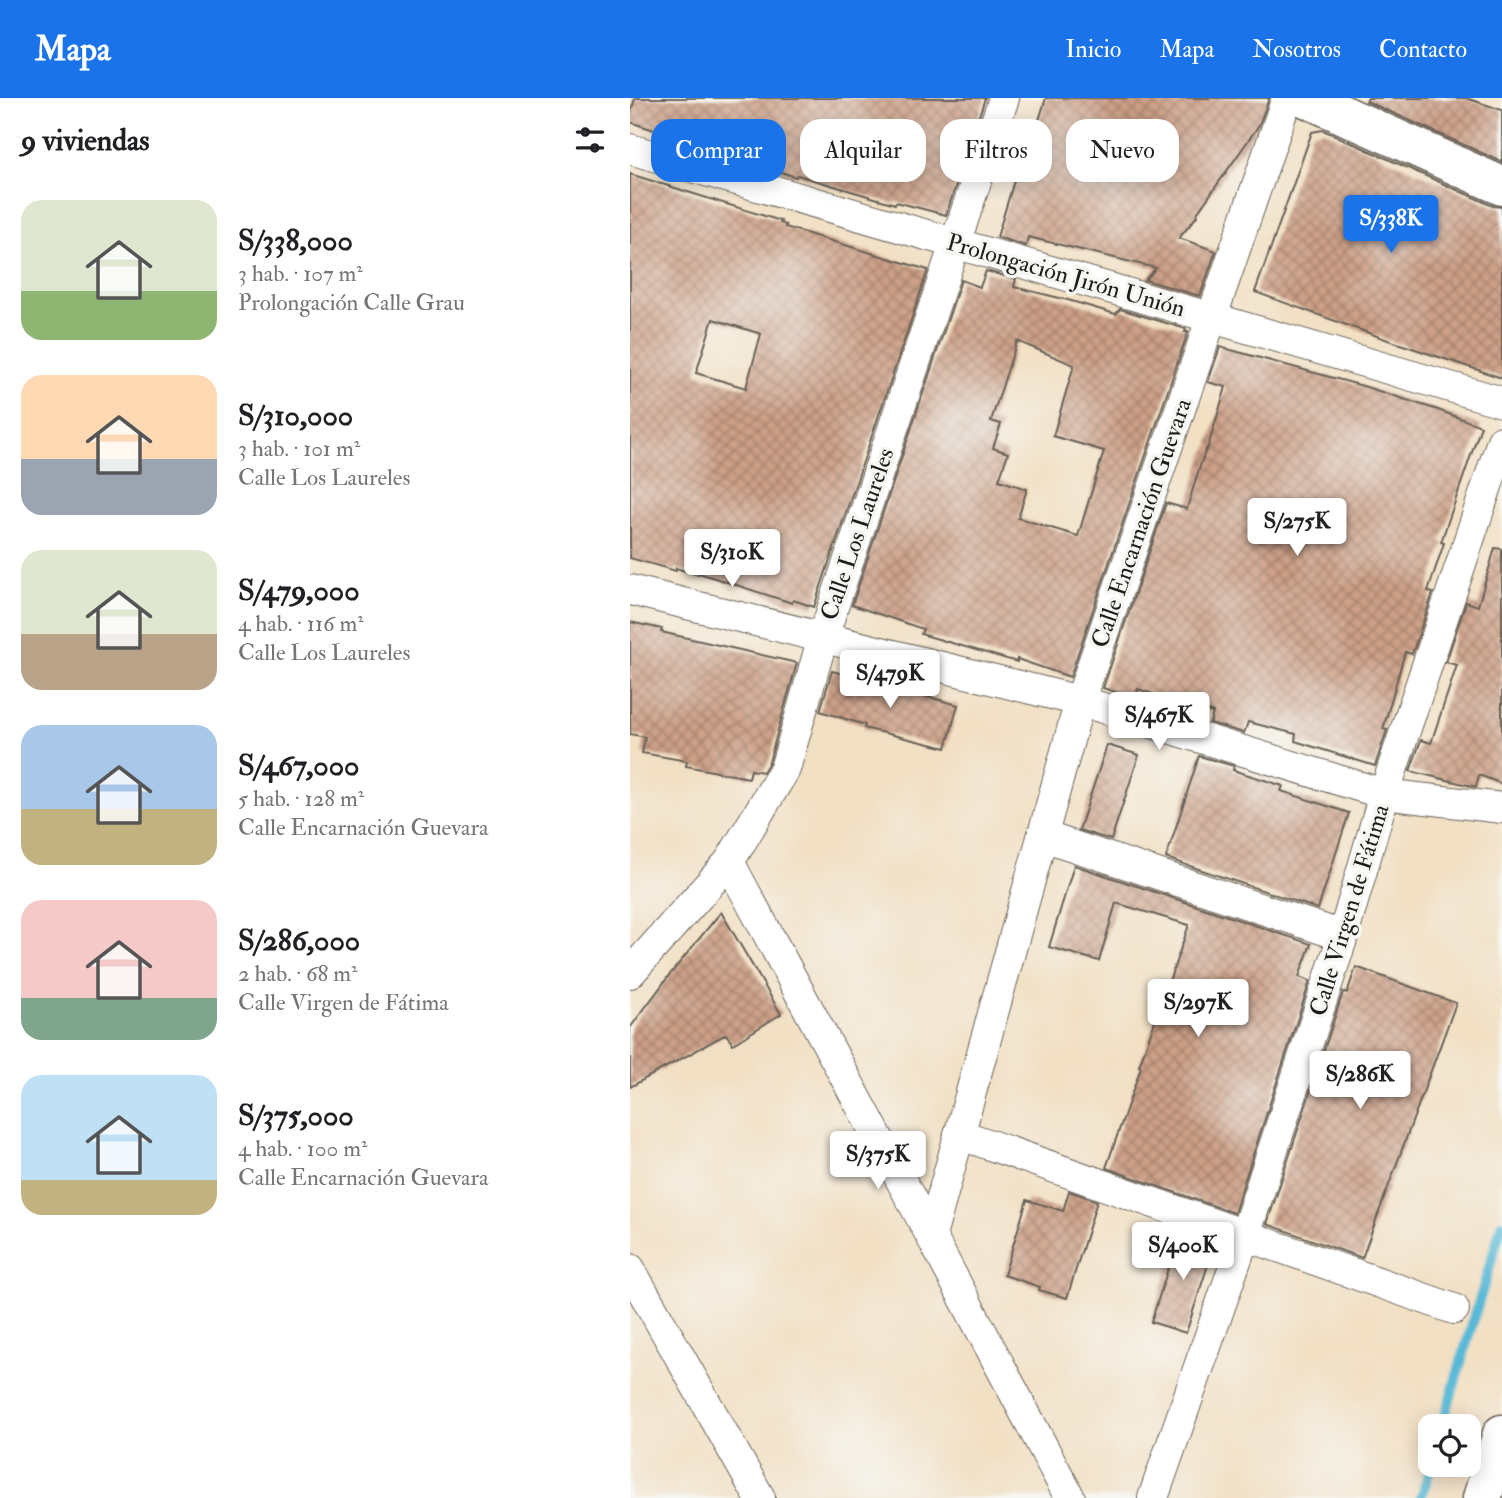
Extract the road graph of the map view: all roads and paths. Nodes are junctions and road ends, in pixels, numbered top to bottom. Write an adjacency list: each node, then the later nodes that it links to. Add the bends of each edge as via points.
1 (1004, 98): 6 (street, Calle Los Laureles)
2 (1287, 98): 7 (street, Calle Encarnación Guevara)
3 (1325, 102): 5 (street)
4 (630, 149): 6 (street, Prolongación Jirón Unión)
5 (1502, 186)
6 (955, 243): 7 (street, Prolongación Jirón Unión); 11 (street, Calle Los Laureles)
7 (1211, 317): 8 (street, Prolongación Jirón Unión); 12 (street, Calle Encarnación Guevara)
8 (1502, 402)
9 (1502, 441): 13 (street, Calle Virgen de Fátima)
10 (630, 590): 11 (street)
11 (822, 637): 12 (street); 16 (street, Calle Los Laureles, via 785,769)
12 (1080, 701): 13 (street); 15 (street, Calle Encarnación Guevara)
13 (1384, 793): 14 (street); 17 (street, Calle Virgen de Fátima)
14 (1502, 808)
15 (1042, 836): 17 (street); 19 (street, Calle Encarnación Guevara)
16 (729, 862): 18 (street, Calle Los Laureles); 21 (street)
17 (1343, 936): 20 (street, Calle Virgen de Fátima)
18 (630, 972)
19 (959, 1134): 20 (street); 21 (street, Calle Encarnación Guevara)
20 (1245, 1235): 23 (street); 27 (street, Calle Virgen de Fátima)
21 (931, 1236): 26 (street)
22 (630, 1269): 25 (street)
23 (1454, 1309)
24 (1502, 1434): 28 (street)
25 (760, 1498)
26 (1070, 1498)
27 (1153, 1498)
28 (1482, 1498)

